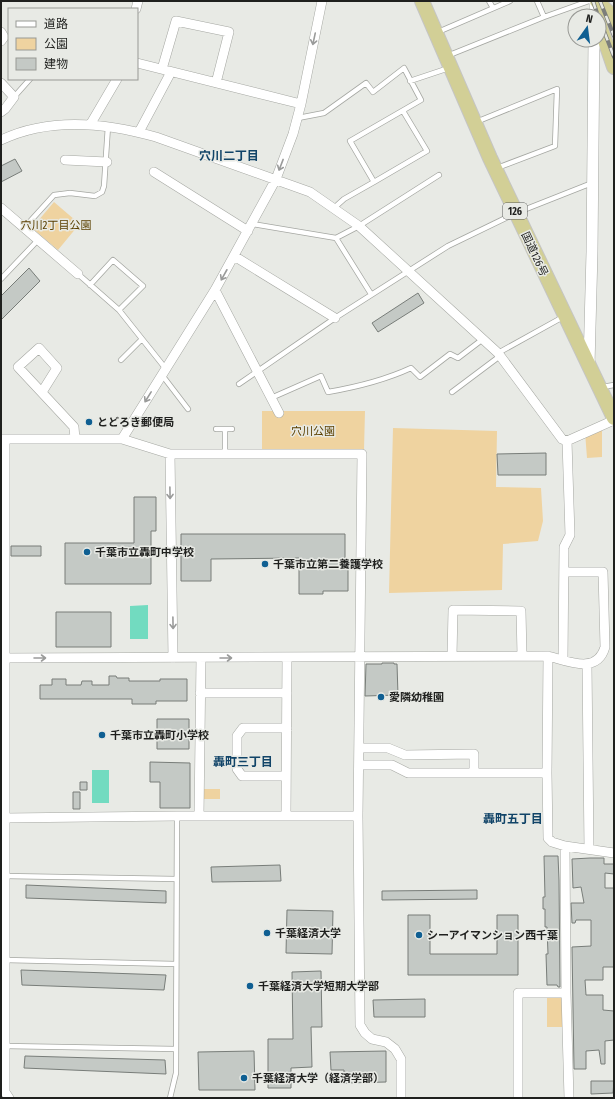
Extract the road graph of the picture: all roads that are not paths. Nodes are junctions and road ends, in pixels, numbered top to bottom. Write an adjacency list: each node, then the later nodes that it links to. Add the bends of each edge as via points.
1 (322, 1): 27 (street, one-way to 27)
2 (422, 1): 12 (highway, 国道126号 / 126)
3 (489, 1): 8 (lane)
4 (510, 1): 8 (lane)
5 (537, 1): 9 (lane)
6 (589, 1): 9 (lane)
7 (596, 1): 10 (highway, via 611,15)
8 (493, 8): 12 (lane)
9 (544, 17): 16 (lane)
10 (614, 22)
11 (1, 32): 13 (street, via 4,37)
12 (435, 33): 16 (highway, 国道126号 / 126)
13 (1, 40)
14 (607, 46): 18 (highway)
15 (594, 48): 43 (street)
16 (448, 62): 23 (lane); 31 (highway, 国道126号 / 126)
17 (138, 63): 19 (street)
18 (614, 67)
19 (162, 69): 20 (street); 25 (street, via 176,21 229,32)
20 (171, 72): 25 (street); 34 (street)
21 (29, 80): 26 (lane)
22 (116, 80): 32 (street)
23 (410, 81): 28 (lane, via 421,100); 30 (lane, via 404,68 374,92 366,83 324,113)
24 (1, 83): 26 (street)
25 (216, 83): 27 (street)
26 (14, 97): 29 (street)
27 (301, 104): 30 (street)
28 (403, 111): 42 (lane, via 427,151); 42 (lane, via 350,141)
29 (1, 112)
30 (298, 118): 41 (street, one-way to 41)
31 (475, 123): 38 (highway, 国道126号 / 126); 38 (lane, via 557,89 555,146)
32 (90, 125): 33 (street); 35 (street, via 31,129)
33 (108, 126): 34 (street); 37 (lane)
34 (139, 132): 41 (street)
35 (1, 140)
36 (65, 160): 37 (street)
37 (106, 162): 49 (lane, via 102,192 95,196 70,193 54,195)
38 (495, 168): 46 (highway, 国道126号 / 126)
39 (154, 172): 48 (street)
40 (439, 175): 47 (lane)
41 (276, 179): 45 (street, via 310,192); 48 (street)
42 (374, 182): 45 (lane, via 344,199)
43 (592, 183): 46 (lane); 66 (street)
44 (1, 208): 49 (street)
45 (334, 208): 47 (street)
46 (516, 213): 53 (lane, via 448,246); 60 (highway, 国道126号 / 126)
47 (359, 226): 50 (lane); 53 (street)
48 (250, 227): 50 (lane); 52 (street)
49 (24, 228): 51 (street)
50 (336, 238): 58 (lane)
51 (38, 240): 54 (street); 55 (lane)
52 (234, 256): 57 (street, one-way to 57); 61 (street)
53 (408, 270): 58 (lane); 63 (street)
54 (78, 274): 56 (lane)
55 (1, 279)
56 (90, 285): 59 (lane); 59 (lane, via 113,260 143,286)
57 (215, 290): 67 (street); 68 (street)
58 (371, 294): 61 (lane)
59 (119, 310): 62 (lane)
60 (565, 316): 64 (lane); 66 (highway, 国道126号 / 126)
61 (335, 318): 67 (lane)
62 (142, 339): 65 (lane); 68 (lane)
63 (483, 339): 64 (street); 74 (lane, via 458,358 450,354 420,376 411,368 394,376 328,392 320,376)
64 (499, 354): 73 (lane); 84 (street, via 562,439)
65 (121, 360)
66 (589, 367): 71 (highway, 国道126号 / 126)
67 (258, 371): 69 (lane); 74 (street)
68 (164, 372): 75 (lane); 83 (street, one-way to 83)
69 (239, 384)
70 (614, 384): 71 (lane)
71 (598, 387): 77 (highway, 国道126号 / 126)
72 (42, 392): 72 (street, via 18,367 39,348 57,368); 82 (street, via 74,427)
73 (452, 392)
74 (271, 398): 76 (street)
75 (188, 409)
76 (279, 413)
77 (614, 419): 84 (street)
78 (216, 429): 79 (lane)
79 (225, 429): 80 (lane); 86 (lane)
80 (232, 429)
81 (3, 439): 82 (street); 93 (street)
82 (75, 439): 83 (street)
83 (122, 439): 85 (street)
84 (568, 441): 87 (street, via 570,535 564,547)
85 (170, 454): 86 (street); 94 (street, one-way to 94)
86 (225, 454): 92 (street, via 362,454)
87 (564, 572): 96 (street); 97 (street, via 603,572 605,647 597,661)
88 (452, 656): 89 (street); 89 (street, via 453,610 521,611); 92 (street)
89 (522, 656): 90 (street)
90 (548, 656): 96 (street); 105 (street)
91 (287, 657): 92 (street); 95 (street, one-way to 91); 99 (street)
92 (361, 657): 101 (street)
93 (3, 658): 94 (street, one-way to 94); 102 (street)
94 (173, 658): 95 (street)
95 (201, 658): 98 (street)
96 (563, 660): 97 (street)
97 (587, 665): 113 (street)
98 (200, 693): 99 (street); 108 (street)
99 (287, 693): 100 (street)
100 (287, 728): 106 (street); 106 (street, via 243,728 237,736 237,769 242,776)
101 (359, 748): 103 (street); 104 (street, via 388,748 405,755 474,754)
102 (3, 756): 111 (street)
103 (359, 765): 104 (street, via 392,765 408,773); 110 (street)
104 (474, 773): 105 (street)
105 (547, 773): 112 (street, via 548,838)
106 (286, 776): 109 (street)
107 (177, 816): 108 (street); 111 (street); 116 (lane)
108 (199, 816): 109 (street)
109 (286, 816): 110 (street)
110 (358, 816): 124 (street, via 360,1025 365,1034 372,1039 386,1042 395,1049 401,1059)
111 (5, 818): 115 (street)
112 (565, 846): 113 (street); 119 (street)
113 (589, 849): 114 (street)
114 (614, 854)
115 (5, 876): 116 (lane); 117 (street)
116 (176, 879): 118 (lane)
117 (5, 960): 118 (lane); 120 (street)
118 (176, 964): 121 (lane)
119 (566, 993): 125 (street, via 518,992); 126 (street)
120 (5, 1046): 121 (lane); 122 (street, via 5,1092)
121 (176, 1049): 123 (lane, via 176,1073)
122 (9, 1098)
123 (170, 1098)
124 (401, 1098)
125 (518, 1098)
126 (570, 1098)

